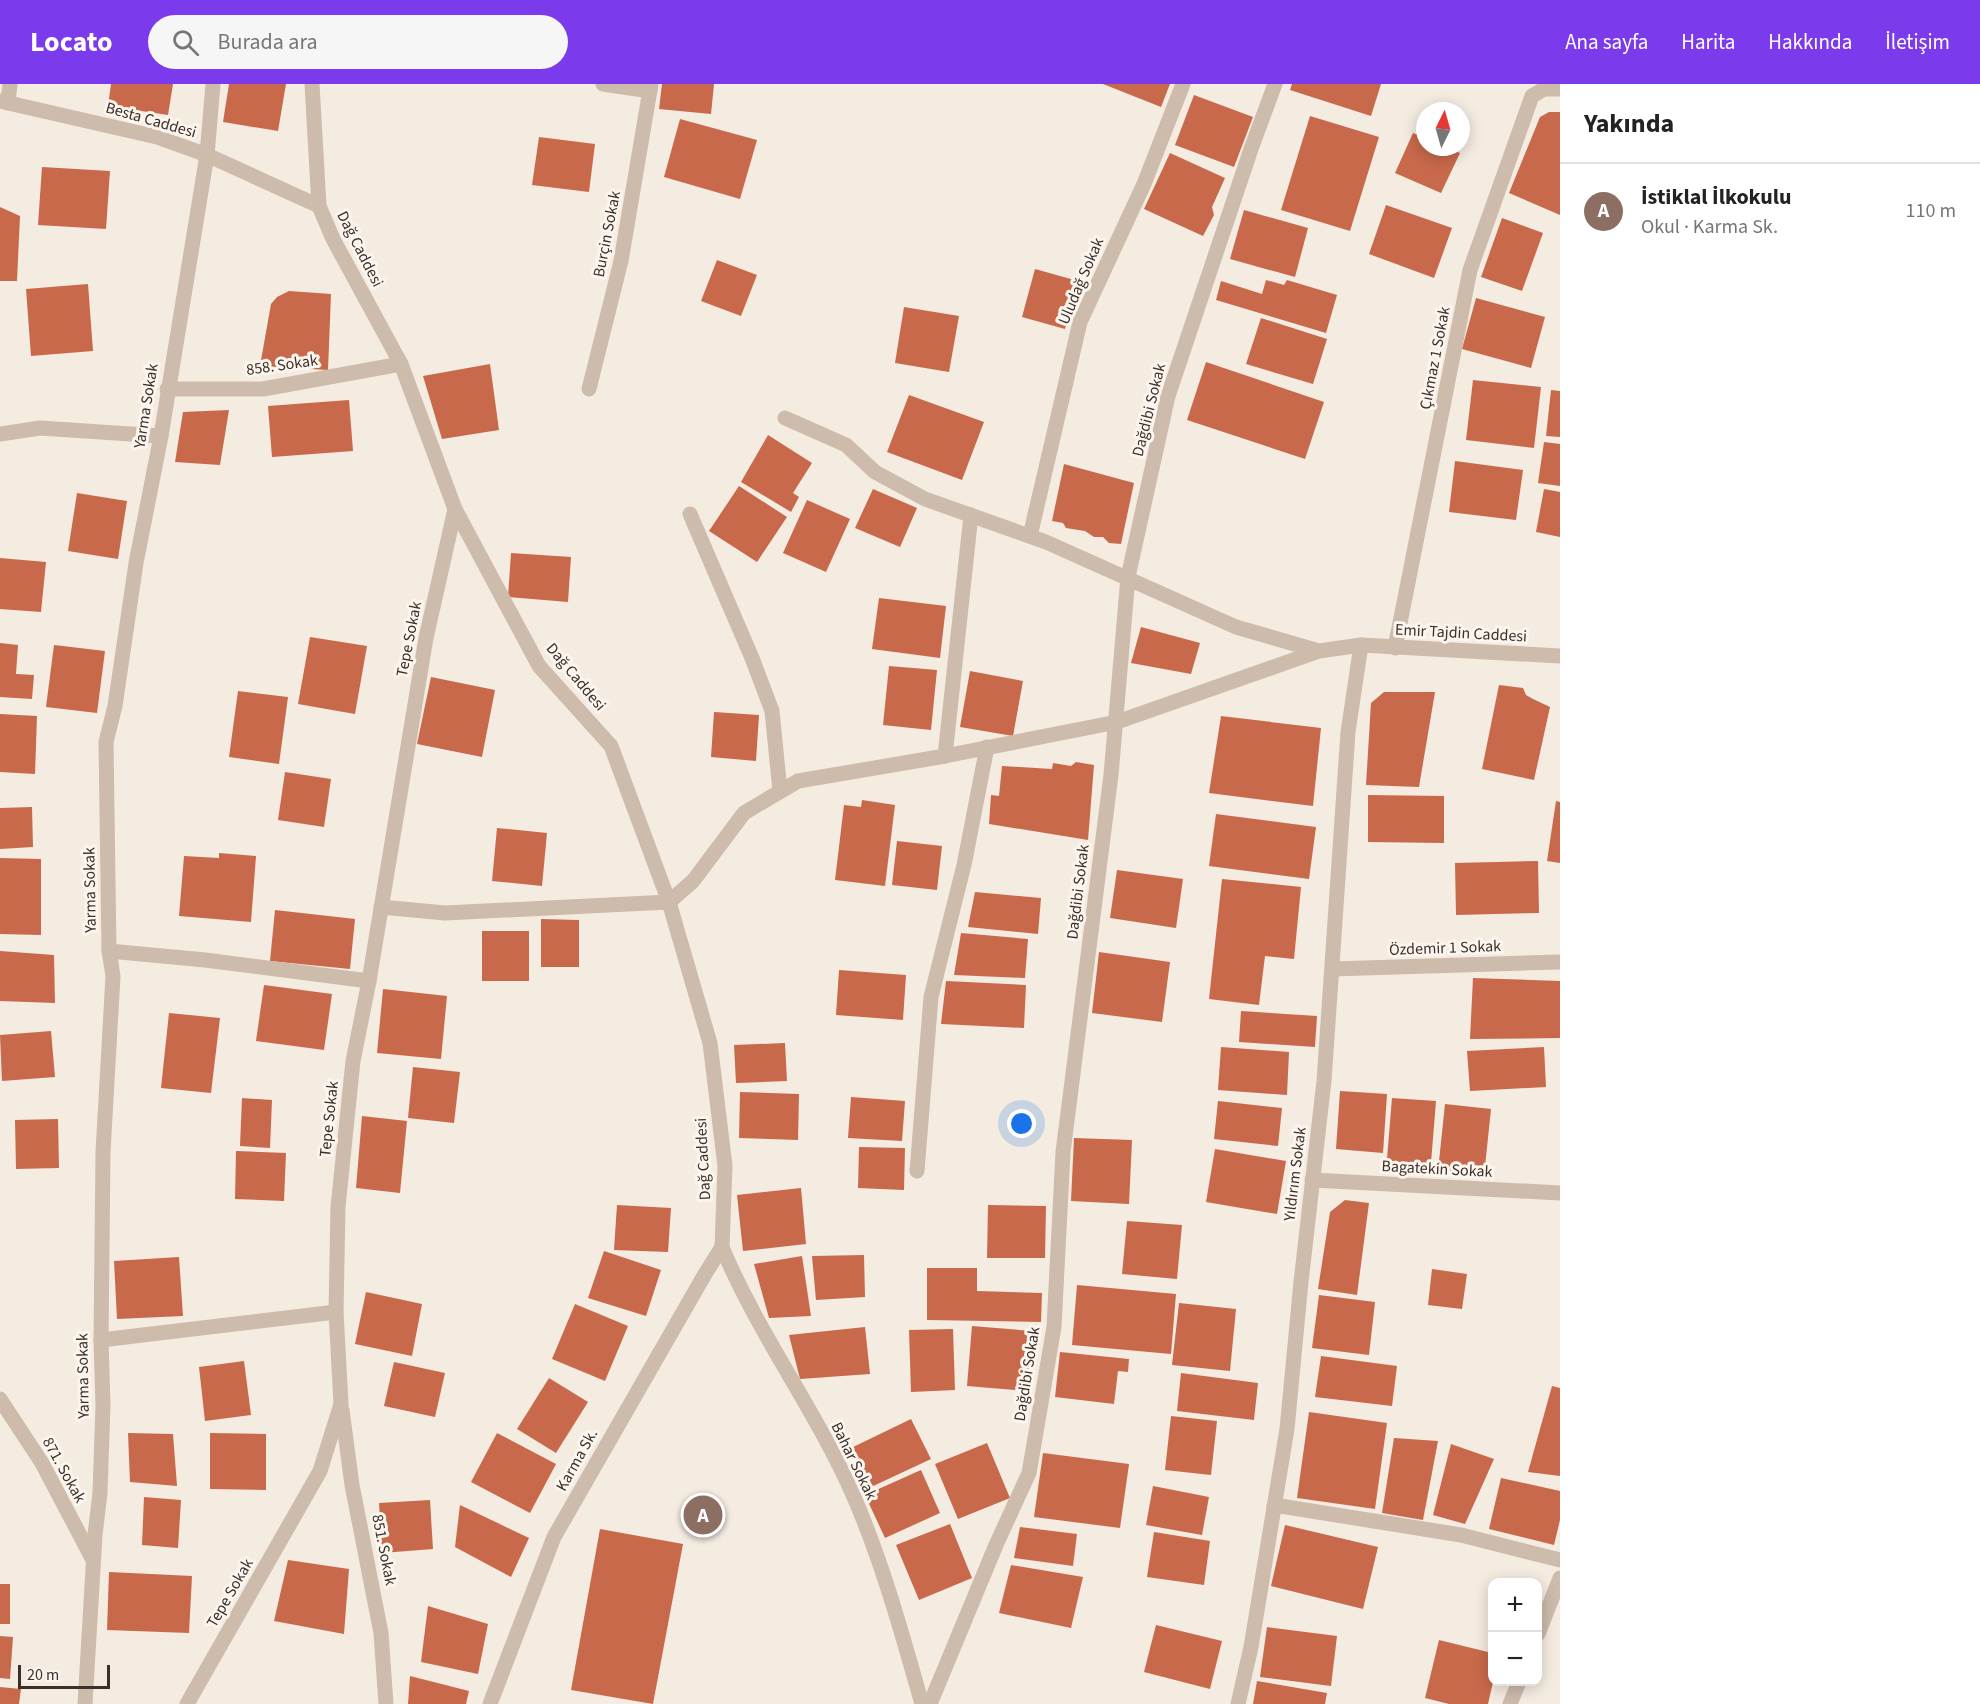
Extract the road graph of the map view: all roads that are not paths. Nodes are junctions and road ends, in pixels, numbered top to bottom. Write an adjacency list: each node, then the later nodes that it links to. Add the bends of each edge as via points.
1 (10, 84): 9 (street)
2 (213, 84): 10 (street, Yarma Sokak)
3 (312, 84): 11 (street, Dağ Caddesi)
4 (603, 84): 7 (street)
5 (1184, 84): 21 (street, Uludağ Sokak, via 1144,184 1080,322)
6 (1275, 84): 22 (street, Dağdibi Sokak, via 1168,396)
7 (650, 87): 14 (street, Burçin Sokak, via 621,261)
8 (1560, 89): 24 (street, Çıkmaz 1 Sokak, via 1544,89 1532,96 1470,270)
9 (4, 101): 10 (street, Besta Caddesi, via 157,136)
10 (207, 155): 11 (street, Besta Caddesi); 13 (street, Yarma Sokak)
11 (319, 206): 12 (street, Dağ Caddesi)
12 (401, 364): 13 (street, 858. Sokak, via 263,388); 18 (street, Dağ Caddesi)
13 (167, 389): 17 (street, Yarma Sokak)
14 (589, 389)
15 (785, 418): 20 (street, via 846,445 875,472 925,499)
16 (0, 434): 17 (street, via 40,428)
17 (161, 436): 33 (street, Yarma Sokak, via 106,742)
18 (455, 509): 31 (street, Dağ Caddesi, via 539,666 611,746); 32 (street, Tepe Sokak, via 426,638)
19 (690, 514): 30 (street, via 772,711)
20 (971, 515): 21 (street); 29 (street)
21 (1030, 536): 22 (street)
22 (1128, 577): 25 (street, via 1236,627); 27 (street, Dağdibi Sokak)
23 (1361, 645): 24 (street, Emir Tajdin Caddesi); 25 (street, Emir Tajdin Caddesi); 35 (street, Yıldırım Sokak, via 1348,732)
24 (1395, 648): 26 (street, Emir Tajdin Caddesi)
25 (1319, 651): 27 (street)
26 (1560, 656)
27 (1117, 722): 28 (street); 56 (street, Dağdibi Sokak, via 1063,1152 1054,1326 1029,1473)
28 (987, 747): 29 (street); 37 (street, via 964,865 931,997)
29 (945, 756): 30 (street, via 798,781)
30 (780, 792): 31 (street, via 744,813 693,881)
31 (669, 902): 32 (street, via 445,914); 40 (street, Dağ Caddesi, via 710,1043 725,1166)
32 (381, 907): 36 (street, Tepe Sokak)
33 (109, 951): 36 (street); 42 (street, Yarma Sokak, via 113,976 103,1152)
34 (1560, 962): 35 (street, Özdemir 1 Sokak)
35 (1332, 969): 38 (street, Yıldırım Sokak)
36 (369, 981): 41 (street, Tepe Sokak, via 353,1061 338,1207)
37 (917, 1171)
38 (1312, 1180): 39 (street, Bagatekin Sokak); 45 (street, Yıldırım Sokak, via 1287,1430)
39 (1560, 1193)
40 (722, 1247): 51 (street, Karma Sk., via 554,1537); 55 (street, Bahar Sokak, via 736,1281 853,1496 891,1594)
41 (336, 1312): 42 (street); 44 (street, Tepe Sokak)
42 (101, 1340): 47 (street, Yarma Sokak, via 103,1405)
43 (0, 1399): 47 (street, 871. Sokak, via 42,1463)
44 (341, 1404): 53 (street, Tepe Sokak, via 320,1471); 54 (street, 851. Sokak, via 352,1485 381,1633)
45 (1274, 1505): 46 (street, via 1461,1534); 57 (street, Yıldırım Sokak)
46 (1560, 1560)
47 (93, 1561): 52 (street, Yarma Sokak)
48 (1560, 1578): 49 (street)
49 (1539, 1632)
50 (1517, 1686): 58 (street)
51 (495, 1703)
52 (85, 1704)
53 (187, 1704)
54 (386, 1704)
55 (922, 1704)
56 (930, 1704)
57 (1238, 1704)
58 (1510, 1704)

